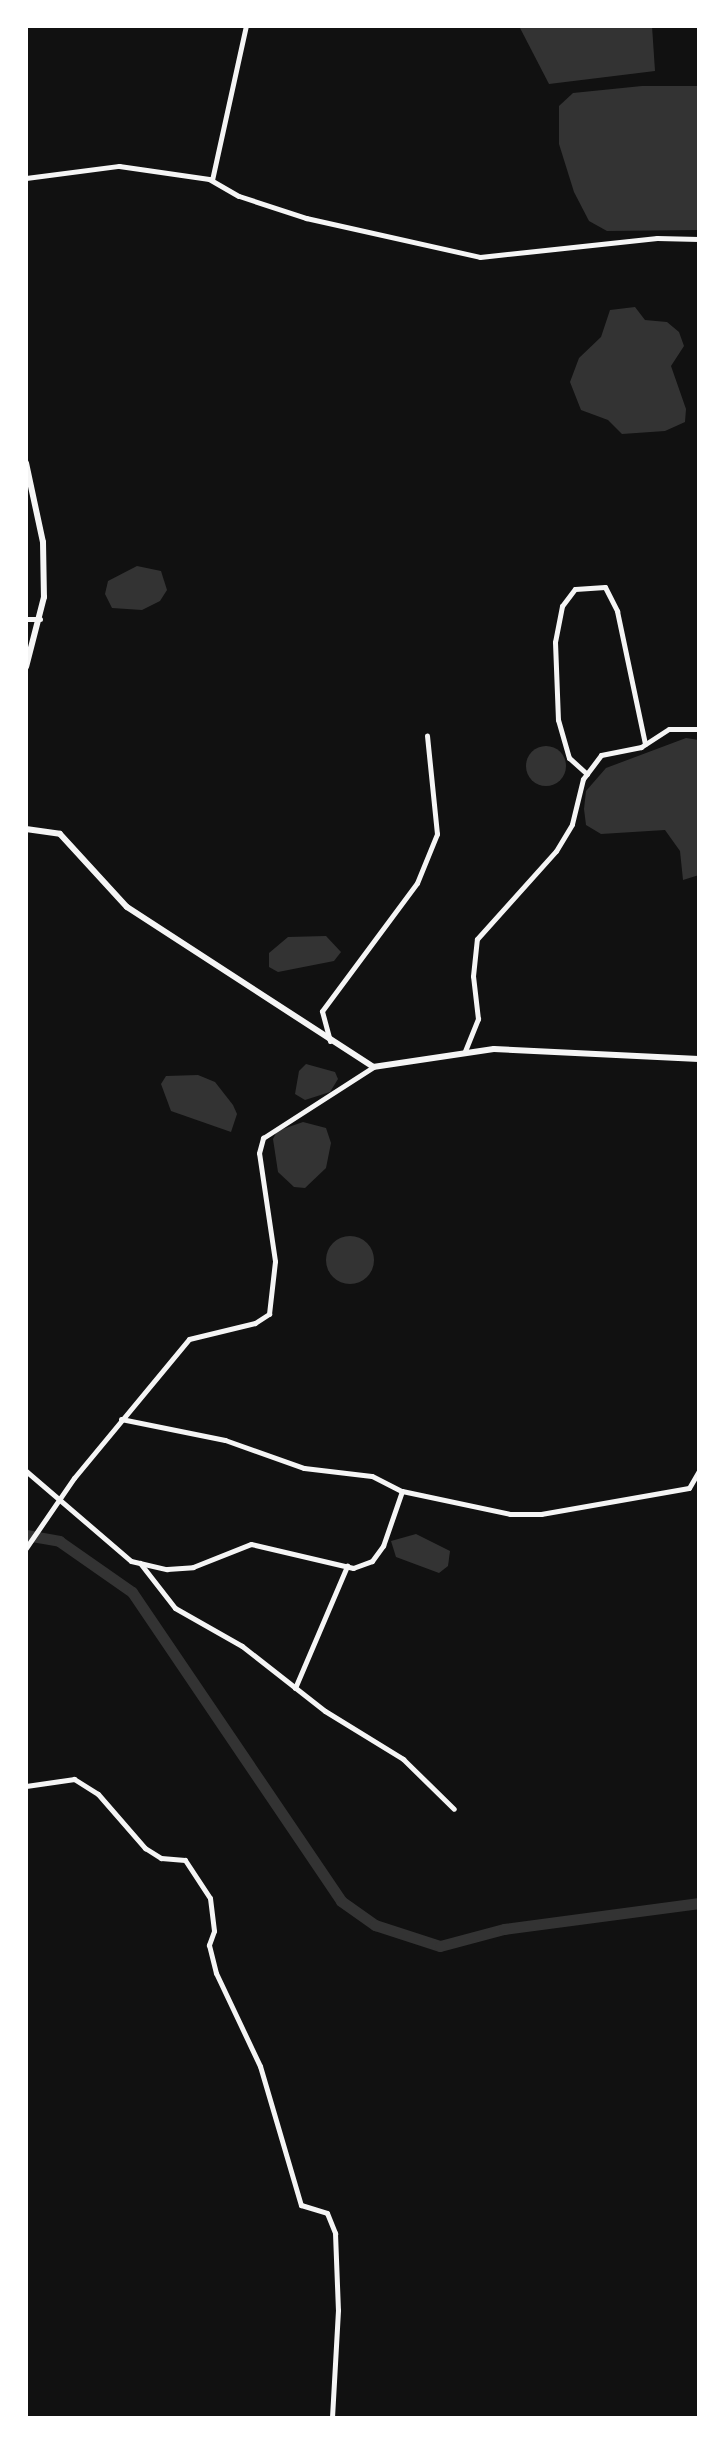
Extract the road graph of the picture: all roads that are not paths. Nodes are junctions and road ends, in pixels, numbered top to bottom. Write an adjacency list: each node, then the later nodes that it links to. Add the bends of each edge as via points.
1 (246, 26): 3 (street)
2 (26, 178): 3 (street, via 119,166)
3 (212, 180): 4 (street, via 239,196 306,218 480,257 657,238)
4 (699, 239)
5 (26, 463): 7 (street, via 43,542)
6 (26, 619): 7 (street)
7 (41, 619): 8 (street)
8 (26, 667)
9 (699, 729): 11 (street, via 669,729)
10 (427, 736): 14 (street, via 437,817 433,846 417,883 322,1011)
11 (645, 744): 12 (street, via 601,755); 12 (street, via 617,611 605,587 575,589 562,606 555,642 558,720 569,758)
12 (587, 774): 15 (street, via 572,824 556,851 477,939 473,976 478,1019)
13 (26, 829): 14 (street, via 60,834 127,907 289,1009)
14 (330, 1041): 17 (street)
15 (465, 1051): 16 (street); 17 (street)
16 (699, 1059)
17 (373, 1067): 18 (street, via 263,1138 259,1153 275,1261 269,1314 255,1323 189,1339)
18 (121, 1419): 21 (street, via 225,1440 304,1468 372,1476); 22 (street)
19 (26, 1471): 22 (street)
20 (699, 1471): 21 (street, via 689,1488 541,1514 510,1514)
21 (402, 1491): 25 (street, via 383,1546 372,1561)
22 (57, 1500): 23 (street); 24 (street)
23 (26, 1548)
24 (139, 1562): 25 (street, via 167,1569 193,1567 251,1544); 26 (street, via 175,1608 242,1646)
25 (347, 1566): 26 (street)
26 (295, 1688): 28 (street, via 403,1759)
27 (26, 1786): 29 (street, via 74,1779 98,1794 145,1848 161,1858 185,1860 210,1898 214,1931 209,1945 218,1979 260,2066 301,2205 327,2213 335,2233 338,2310)
28 (454, 1809)
29 (332, 2418)

